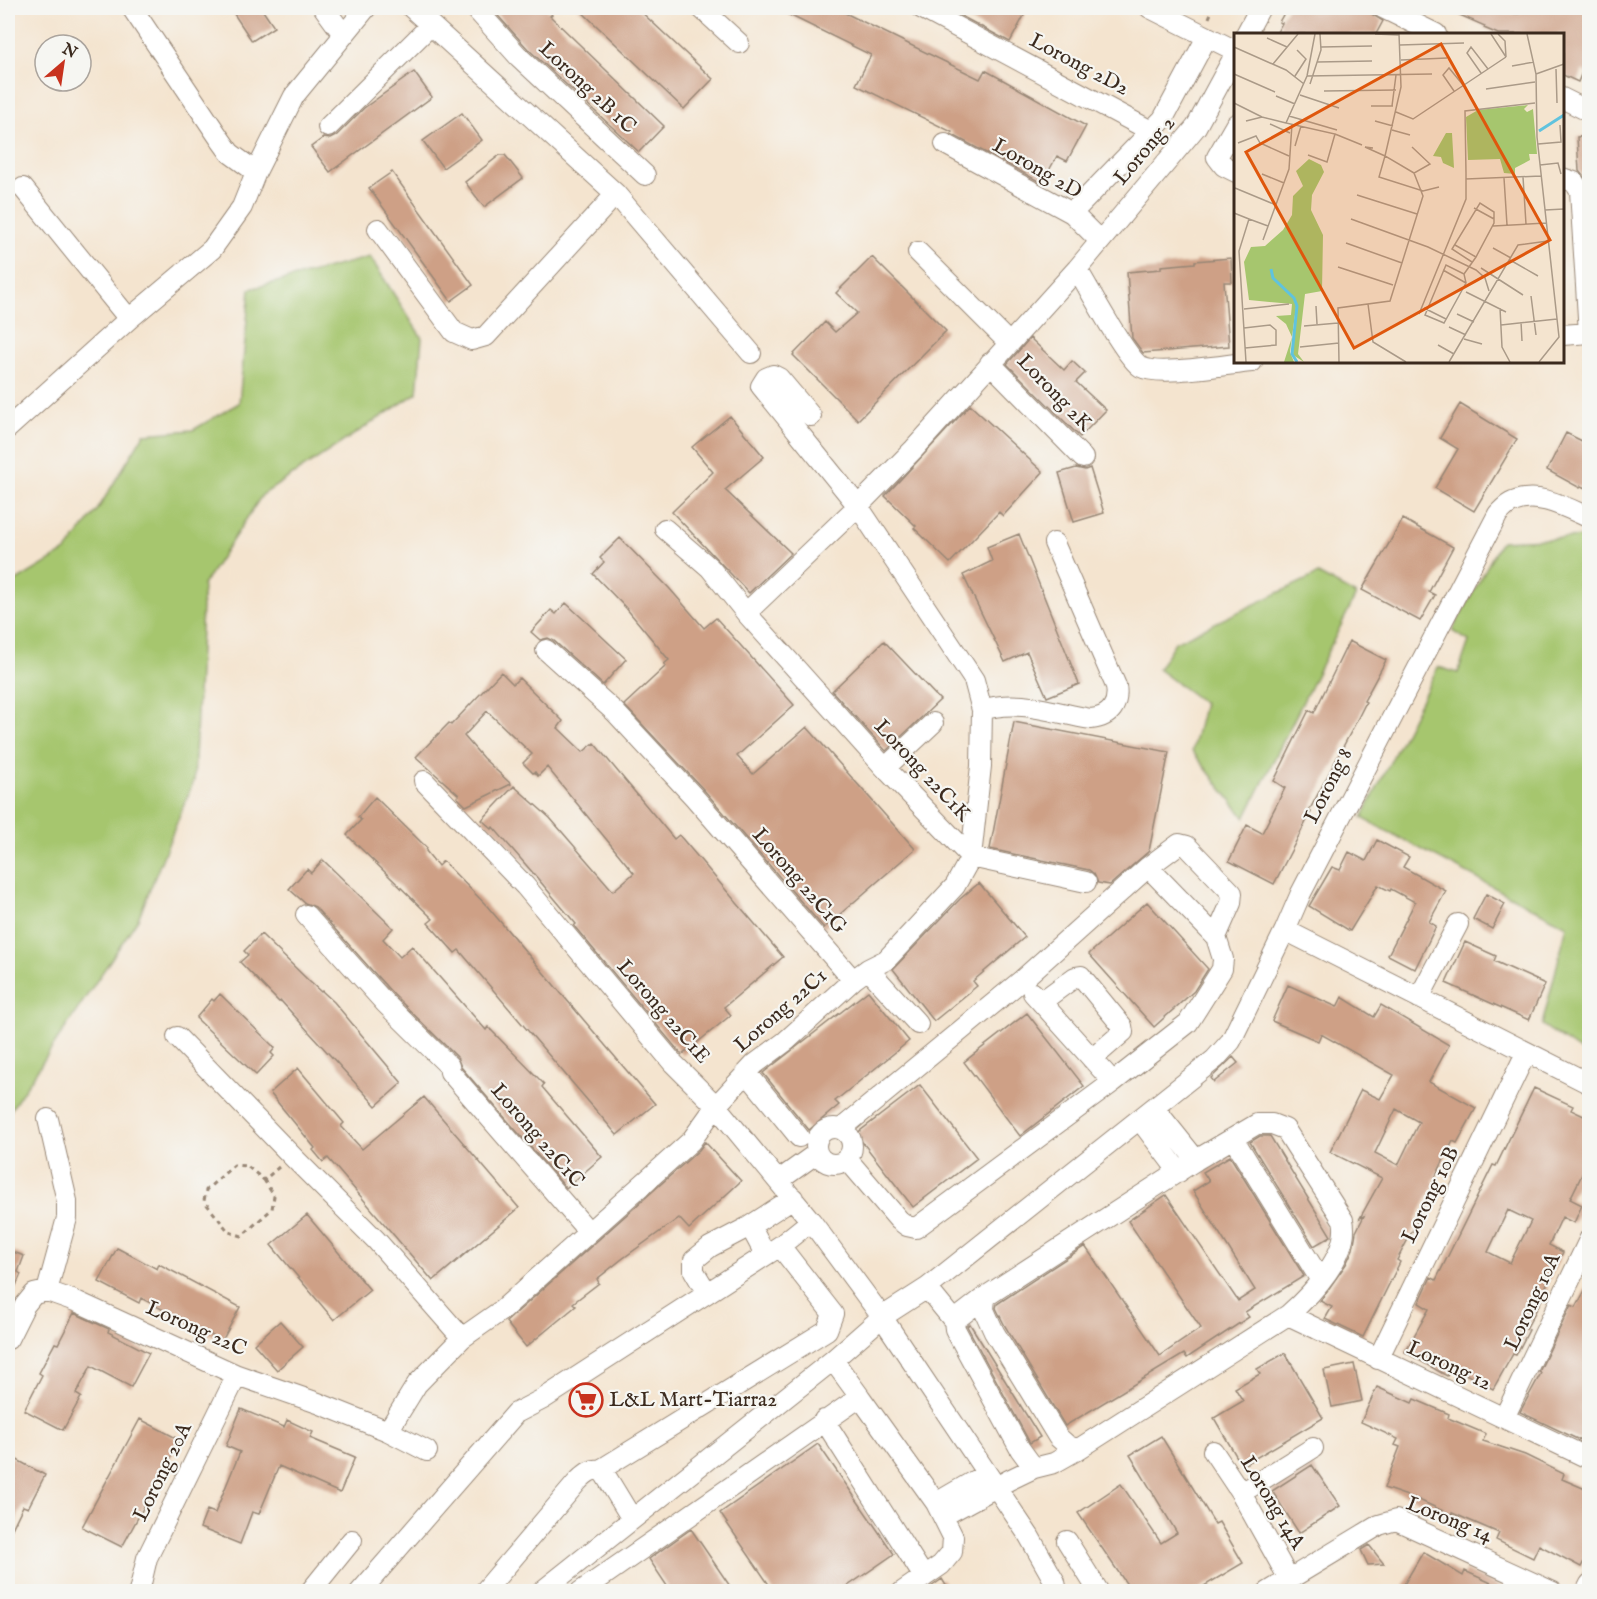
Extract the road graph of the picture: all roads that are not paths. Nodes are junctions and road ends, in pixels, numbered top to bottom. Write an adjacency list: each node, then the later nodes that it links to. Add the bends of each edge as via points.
1 (132, 8): 26 (street, via 219,139 230,153)
2 (324, 8): 14 (street)
3 (366, 8): 14 (street)
4 (412, 8): 11 (street)
5 (475, 8): 27 (street, Lorong 2B 1C, via 519,57)
6 (701, 8): 16 (street)
7 (921, 8): 23 (street, Lorong 2D2)
8 (1150, 8): 15 (street)
9 (1260, 8): 12 (street)
10 (1383, 8): 13 (street)
11 (431, 25): 22 (street); 30 (street)
12 (1247, 33)
13 (1434, 33)
14 (343, 34): 26 (street, via 294,96)
15 (1207, 37): 17 (street); 23 (street, via 1163,119)
16 (739, 43)
17 (1234, 51)
18 (1234, 56): 33 (street, Lorong 2, via 1196,127)
19 (1564, 99): 20 (street)
20 (1584, 109)
21 (1234, 127): 25 (street, via 1217,157)
22 (328, 128)
23 (1151, 131): 31 (street)
24 (945, 144): 31 (street, Lorong 2D)
25 (1234, 171)
26 (256, 172): 36 (street, via 242,207 212,249)
27 (645, 175)
28 (1564, 177): 37 (street, via 1580,190)
29 (22, 188): 36 (street)
30 (616, 194): 32 (street, via 486,336 471,340 454,332); 40 (street)
31 (1072, 213): 33 (street, Lorong 2D)
32 (378, 229)
33 (1100, 242): 35 (street, Lorong 2)
34 (918, 252): 39 (street)
35 (1077, 269): 39 (street, Lorong 2); 42 (street, via 1128,353 1141,367 1158,372)
36 (129, 319): 44 (street)
37 (1589, 333): 38 (street)
38 (1564, 335)
39 (1009, 343): 41 (street, Lorong 2)
40 (751, 353)
41 (990, 363): 45 (street, Lorong 2K); 46 (street, Lorong 2)
42 (1243, 363)
43 (811, 416): 46 (street, Lorong 22C1, via 779,378 766,378 761,386)
44 (8, 428)
45 (1083, 458)
46 (858, 506): 50 (street, Lorong 2); 52 (street, Lorong 22C1, via 974,680)
47 (1590, 518): 61 (street, Lorong 8, via 1531,498 1511,502 1498,514)
48 (665, 529): 50 (street, Lorong 22C1K, via 710,568)
49 (1054, 543): 52 (street, via 1118,698 1101,718 1092,719 1024,704 995,705)
50 (746, 613): 54 (street, Lorong 22C1K)
51 (546, 650): 63 (street, Lorong 22C1G, via 615,712)
52 (982, 710): 56 (street, Lorong 22C1, via 981,766)
53 (933, 723): 54 (street)
54 (885, 768): 56 (street, Lorong 22C1K)
55 (424, 781): 74 (street, Lorong 22C1E, via 525,886 673,1063)
56 (971, 857): 58 (street); 63 (street, Lorong 22C1, via 955,886 886,960)
57 (1148, 867): 62 (street); 62 (street, via 1179,844 1187,846 1232,893); 64 (street)
58 (1086, 882)
59 (306, 915): 88 (street, Lorong 22C1C, via 385,1003 449,1065 450,1072)
60 (1458, 924): 65 (street)
61 (1285, 930): 65 (street); 75 (street, Lorong 8, via 1232,1041)
62 (1216, 937): 72 (street, via 1222,969 1188,1023)
63 (860, 974): 67 (street, Lorong 22C1G); 71 (street, Lorong 22C1)
64 (1022, 980): 66 (street); 77 (street)
65 (1419, 998): 69 (street)
66 (1041, 1002): 70 (street); 70 (street, via 1082,976 1123,1032)
67 (918, 1024)
68 (177, 1037): 99 (street, via 376,1240)
69 (1527, 1053): 73 (street); 101 (street, Lorong 10B)
70 (1092, 1059): 72 (street)
71 (747, 1073): 74 (street, Lorong 22C1); 78 (street)
72 (1113, 1082): 81 (street, via 916,1228 899,1220)
73 (1590, 1084)
74 (716, 1106): 84 (street, Lorong 22C1E); 88 (street, Lorong 22C1, via 691,1141)
75 (1147, 1115): 82 (street); 83 (street); 92 (street, Lorong 8)
76 (48, 1119): 93 (street, via 67,1201 67,1218)
77 (841, 1129): 80 (street, via 821,1133); 81 (street, via 851,1139)
78 (799, 1137)
79 (1233, 1138): 82 (street); 91 (street); 91 (street, via 1257,1124 1272,1124 1285,1130 1343,1220 1343,1241 1332,1266)
80 (817, 1153): 81 (street, via 827,1163); 84 (street)
81 (847, 1159)
82 (1196, 1160): 83 (street)
83 (1179, 1172): 95 (street)
84 (778, 1181): 85 (street, Lorong 22C1E)
85 (793, 1198): 86 (street, Lorong 22C1E); 87 (street)
86 (811, 1221): 90 (street); 97 (street, Lorong 22C1E)
87 (750, 1226): 90 (street); 94 (street, via 694,1260 694,1271)
88 (588, 1231): 99 (street, Lorong 22C1, via 502,1310)
89 (1590, 1238): 105 (street, Lorong 10A)
90 (772, 1250): 94 (street); 114 (street, via 833,1314 826,1330)
91 (1320, 1280): 96 (street)
92 (927, 1288): 97 (street, Lorong 8); 98 (street)
93 (47, 1291): 100 (street, via 34,1294 25,1305); 103 (street, Lorong 22C)
94 (707, 1293): 126 (street, via 516,1413)
95 (984, 1297): 98 (street); 109 (street, via 984,1310 994,1332 1058,1437)
96 (1288, 1315): 101 (street, Lorong 12); 109 (street)
97 (882, 1317): 102 (street, Lorong 8); 115 (street, Lorong 22C1E)
98 (954, 1321): 113 (street, via 1020,1449)
99 (462, 1338): 107 (street, Lorong 22C1, via 417,1384)
100 (8, 1339)
101 (1378, 1359): 105 (street, Lorong 12)
102 (834, 1360): 104 (street); 118 (street, Lorong 8)
103 (237, 1375): 107 (street, Lorong 22C); 124 (street, Lorong 20A, via 147,1558)
104 (860, 1397): 106 (street); 117 (street)
105 (1504, 1418): 112 (street, Lorong 12)
106 (825, 1420): 121 (street); 129 (street)
107 (388, 1431): 110 (street, Lorong 22C)
108 (1313, 1448): 116 (street)
109 (1077, 1450): 113 (street, via 1054,1463)
110 (427, 1451)
111 (1213, 1451): 116 (street, Lorong 14A)
112 (1590, 1459)
113 (1034, 1468): 115 (street)
114 (600, 1470): 118 (street); 127 (street, via 595,1469 578,1481)
115 (990, 1480): 117 (street); 131 (street, Lorong 22C1E, via 1029,1536)
116 (1241, 1492): 123 (street, Lorong 14A)
117 (940, 1509): 121 (street, via 953,1538 951,1552)
118 (632, 1519): 128 (street, Lorong 8)
119 (352, 1540): 125 (street)
120 (1067, 1541): 132 (street)
121 (924, 1577): 130 (street)
122 (1590, 1584): 134 (street)
123 (1278, 1587): 133 (street, Lorong 14, via 1379,1525 1396,1520)
124 (139, 1592)
125 (310, 1592)
126 (360, 1592)
127 (484, 1592)
128 (541, 1592)
129 (579, 1592)
130 (902, 1592)
131 (1057, 1592)
132 (1099, 1592)
133 (1553, 1592)
134 (1586, 1592)

